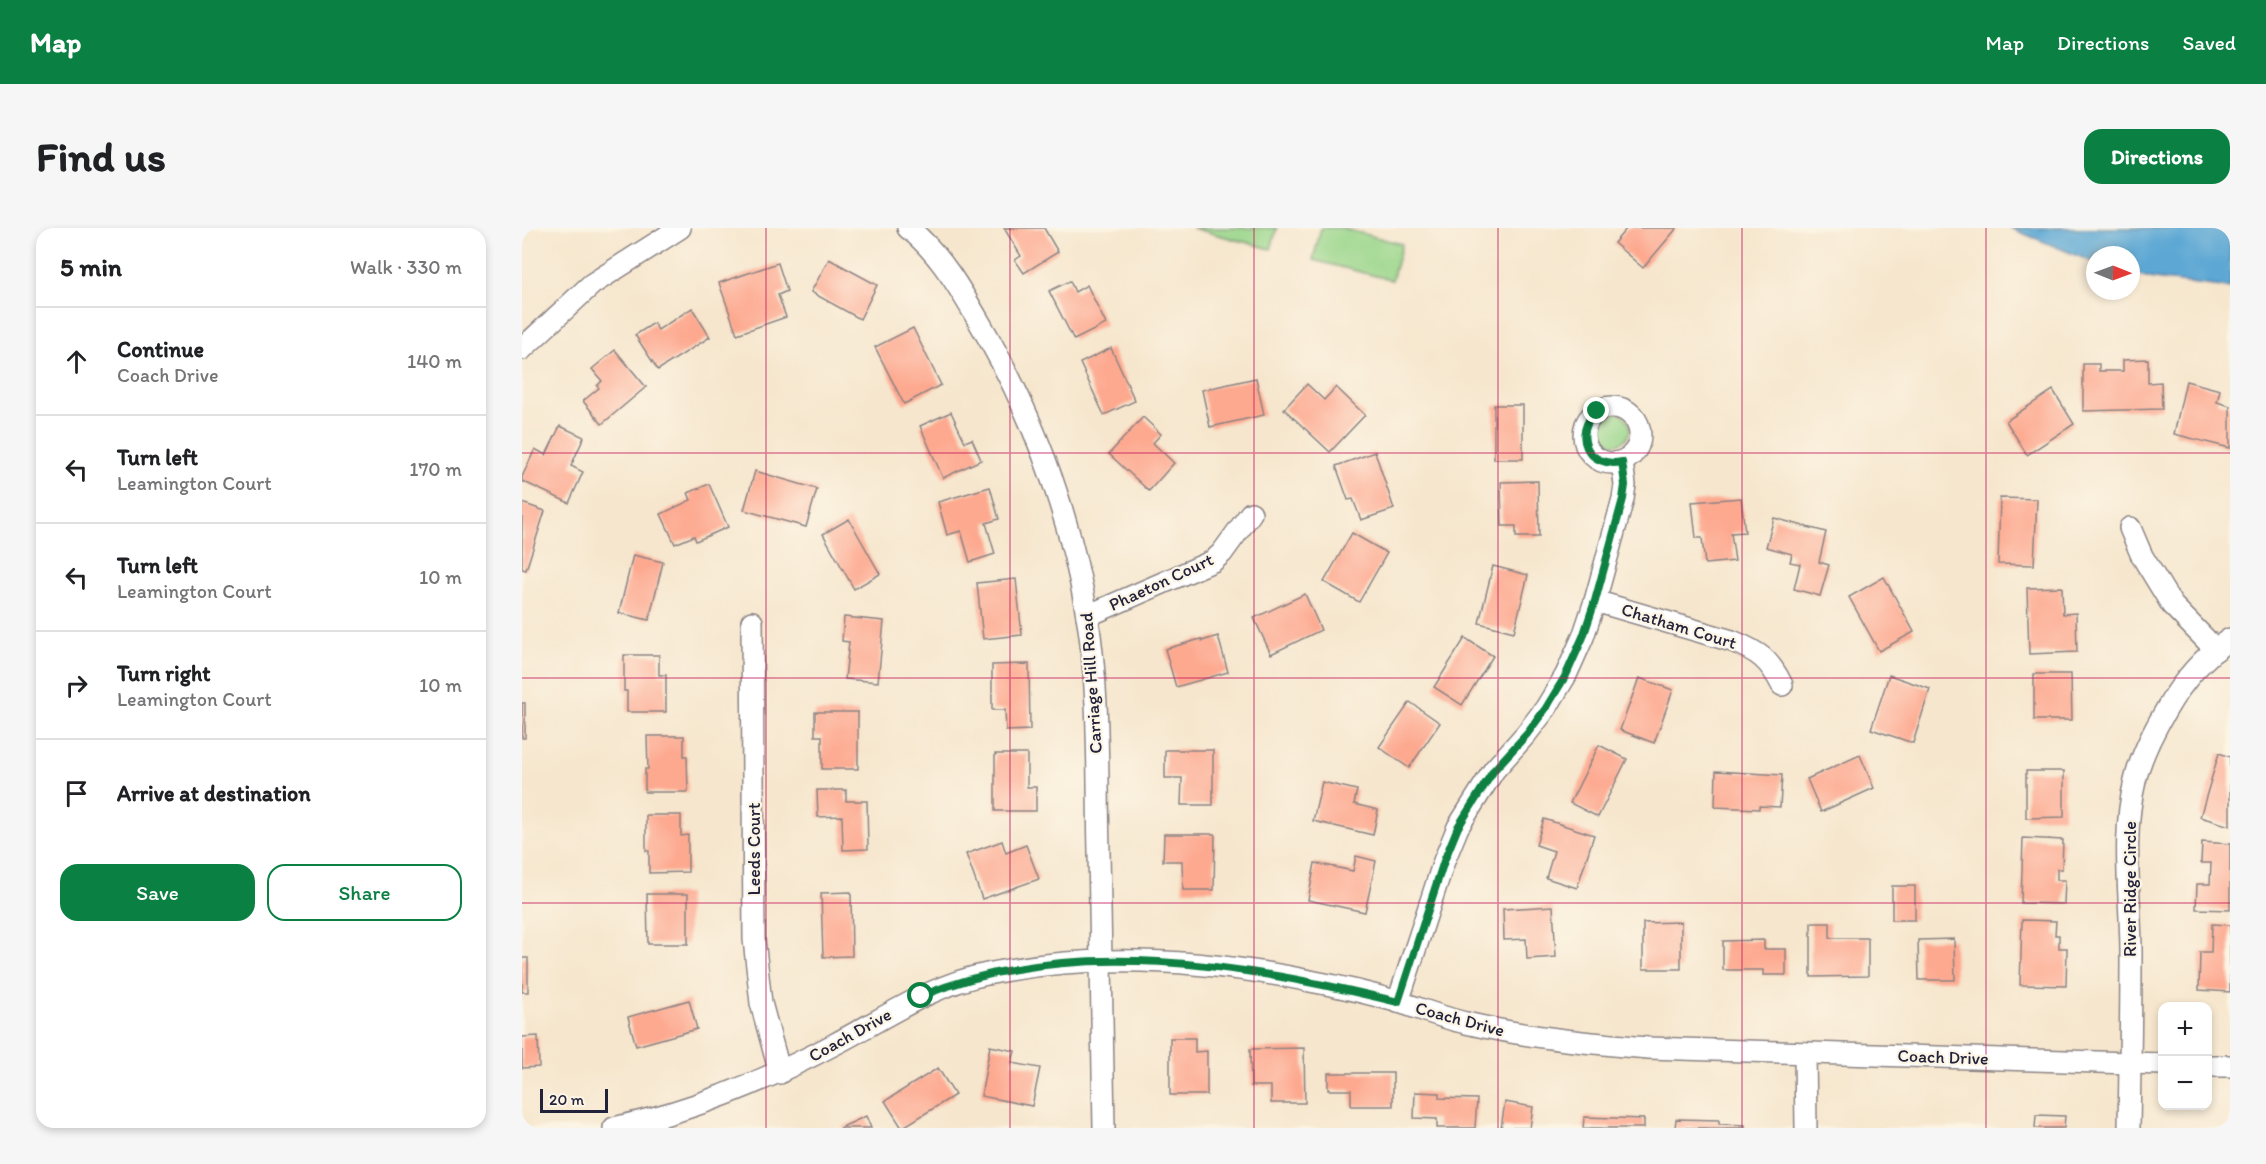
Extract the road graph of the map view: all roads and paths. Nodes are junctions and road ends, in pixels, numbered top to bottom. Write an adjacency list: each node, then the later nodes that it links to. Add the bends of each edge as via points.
1 (680, 228): 3 (street, via 592,284)
2 (916, 235): 8 (street, Carriage Hill Road, via 970,305 1034,427 1072,540)
3 (522, 349)
4 (1622, 462): 7 (street, via 1623,499)
5 (1251, 513): 8 (street, Phaeton Court, via 1213,561)
6 (2130, 528): 10 (street, via 2172,605)
7 (1595, 601): 11 (street, Chatham Court, via 1752,649 1768,660); 13 (street, via 1583,637 1556,692 1527,734 1494,770 1458,827)
8 (1087, 616): 12 (street, Carriage Hill Road, via 1096,714)
9 (752, 622): 19 (street, Leeds Court, via 754,939 761,1003)
10 (2223, 645): 15 (street, River Ridge Circle, via 2198,665 2177,690 2151,735 2136,778 2128,823)
11 (1782, 685)
12 (1101, 962): 13 (street, Coach Drive, via 1237,969); 19 (street, Coach Drive, via 1041,965 984,974 947,986); 21 (street, Carriage Hill Road)
13 (1398, 1002): 14 (street, Coach Drive, via 1464,1023 1569,1042)
14 (1805, 1053): 15 (street, Coach Drive); 22 (street)
15 (2130, 1063): 16 (street, Coach Drive); 23 (street, River Ridge Circle)
16 (2158, 1064)
17 (2212, 1066): 18 (street)
18 (2230, 1066)
19 (780, 1073): 20 (street, Coach Drive, via 691,1108)
20 (614, 1128)
21 (1104, 1128)
22 (1806, 1128)
23 (2129, 1128)

